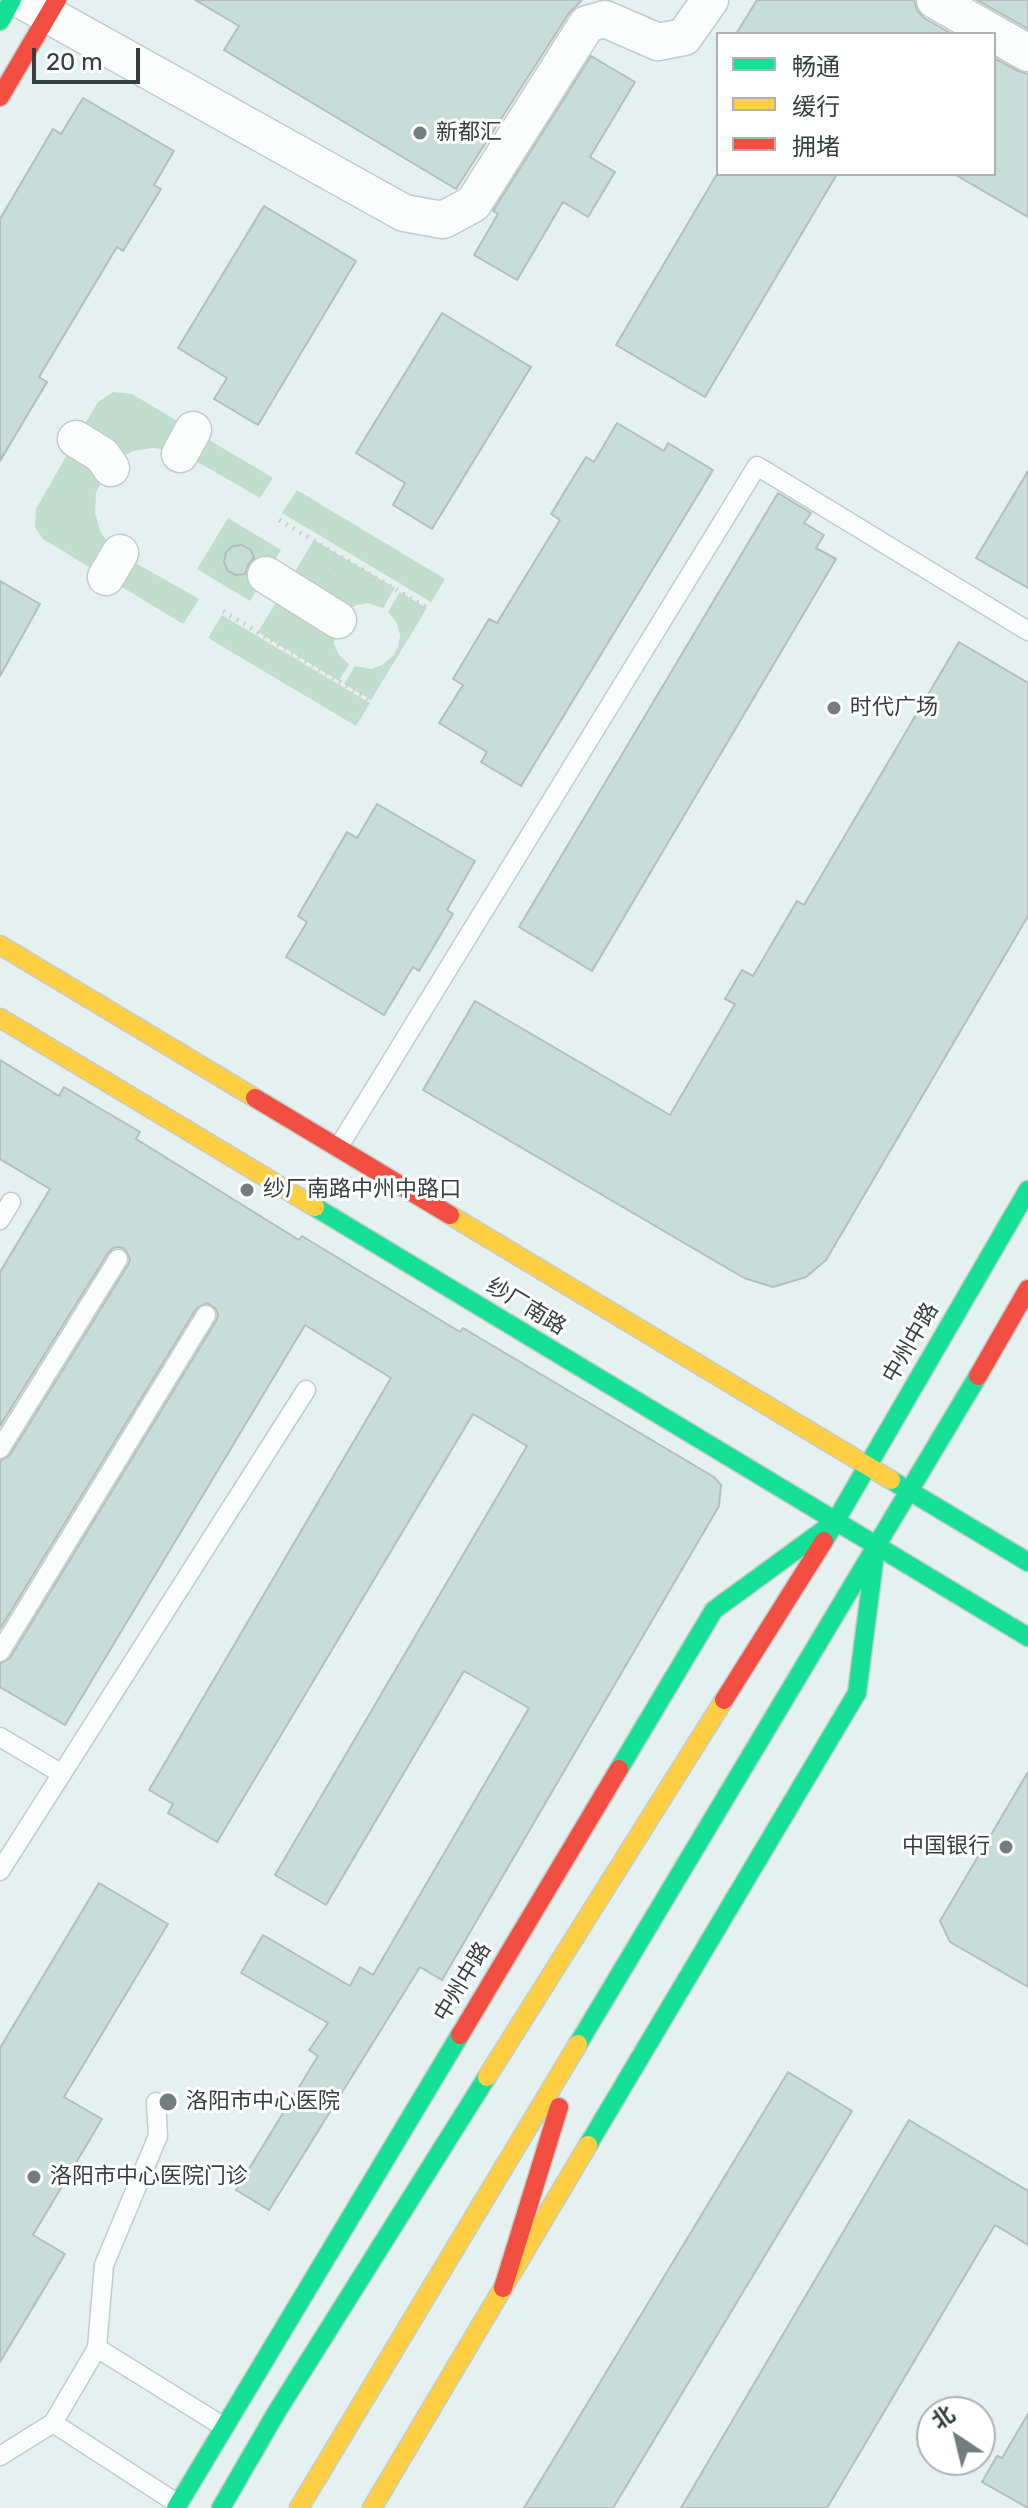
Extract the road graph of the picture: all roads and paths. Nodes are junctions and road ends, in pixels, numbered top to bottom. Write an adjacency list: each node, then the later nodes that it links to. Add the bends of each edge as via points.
1 (12, 0): 5 (main road)
2 (710, 0): 4 (street, via 684,37 658,42 605,19 587,24 473,204 443,220 404,213)
3 (935, 0): 6 (street)
4 (43, 5): 9 (main road)
5 (0, 21)
6 (991, 32)
7 (996, 35): 8 (street)
8 (1028, 53)
9 (0, 97)
10 (76, 439): 11 (street, via 102,455)
11 (111, 468)
12 (279, 520): 14 (path)
13 (266, 575): 16 (street)
14 (430, 610)
15 (223, 611): 18 (path)
16 (338, 620)
17 (1028, 631): 21 (lane, via 757,466)
18 (373, 702)
19 (0, 945): 21 (main road, 纱厂南路)
20 (0, 1018): 32 (main road, 纱厂南路)
21 (338, 1148): 30 (main road, 纱厂南路)
22 (1028, 1190): 30 (main road, 中州中路)
23 (11, 1202): 24 (lane)
24 (0, 1220)
25 (118, 1259): 29 (lane)
26 (1028, 1289): 31 (main road)
27 (206, 1315): 36 (lane)
28 (306, 1390): 38 (lane)
29 (0, 1449)
30 (867, 1466): 31 (main road, 纱厂南路); 32 (main road, 中州中路)
31 (910, 1492): 33 (main road); 34 (main road, 纱厂南路)
32 (836, 1521): 33 (main road, 纱厂南路); 45 (main road, 中州中路, via 714,1610); 48 (main road, 中州中路, via 284,2399)
33 (876, 1546): 35 (main road, 纱厂南路); 40 (main road); 42 (main road, via 857,1693)
34 (1028, 1562)
35 (1028, 1637)
36 (0, 1652)
37 (0, 1737): 38 (lane)
38 (62, 1774): 39 (lane)
39 (0, 1871)
40 (581, 2038): 42 (main road); 49 (main road)
41 (156, 2102): 43 (lane, via 158,2136 104,2265)
42 (503, 2288): 50 (main road)
43 (97, 2348): 44 (lane); 45 (lane)
44 (53, 2423): 46 (lane); 47 (lane)
45 (224, 2427): 47 (main road, 中州中路)
46 (0, 2456)
47 (177, 2506)
48 (221, 2508)
49 (299, 2508)
50 (372, 2508)

